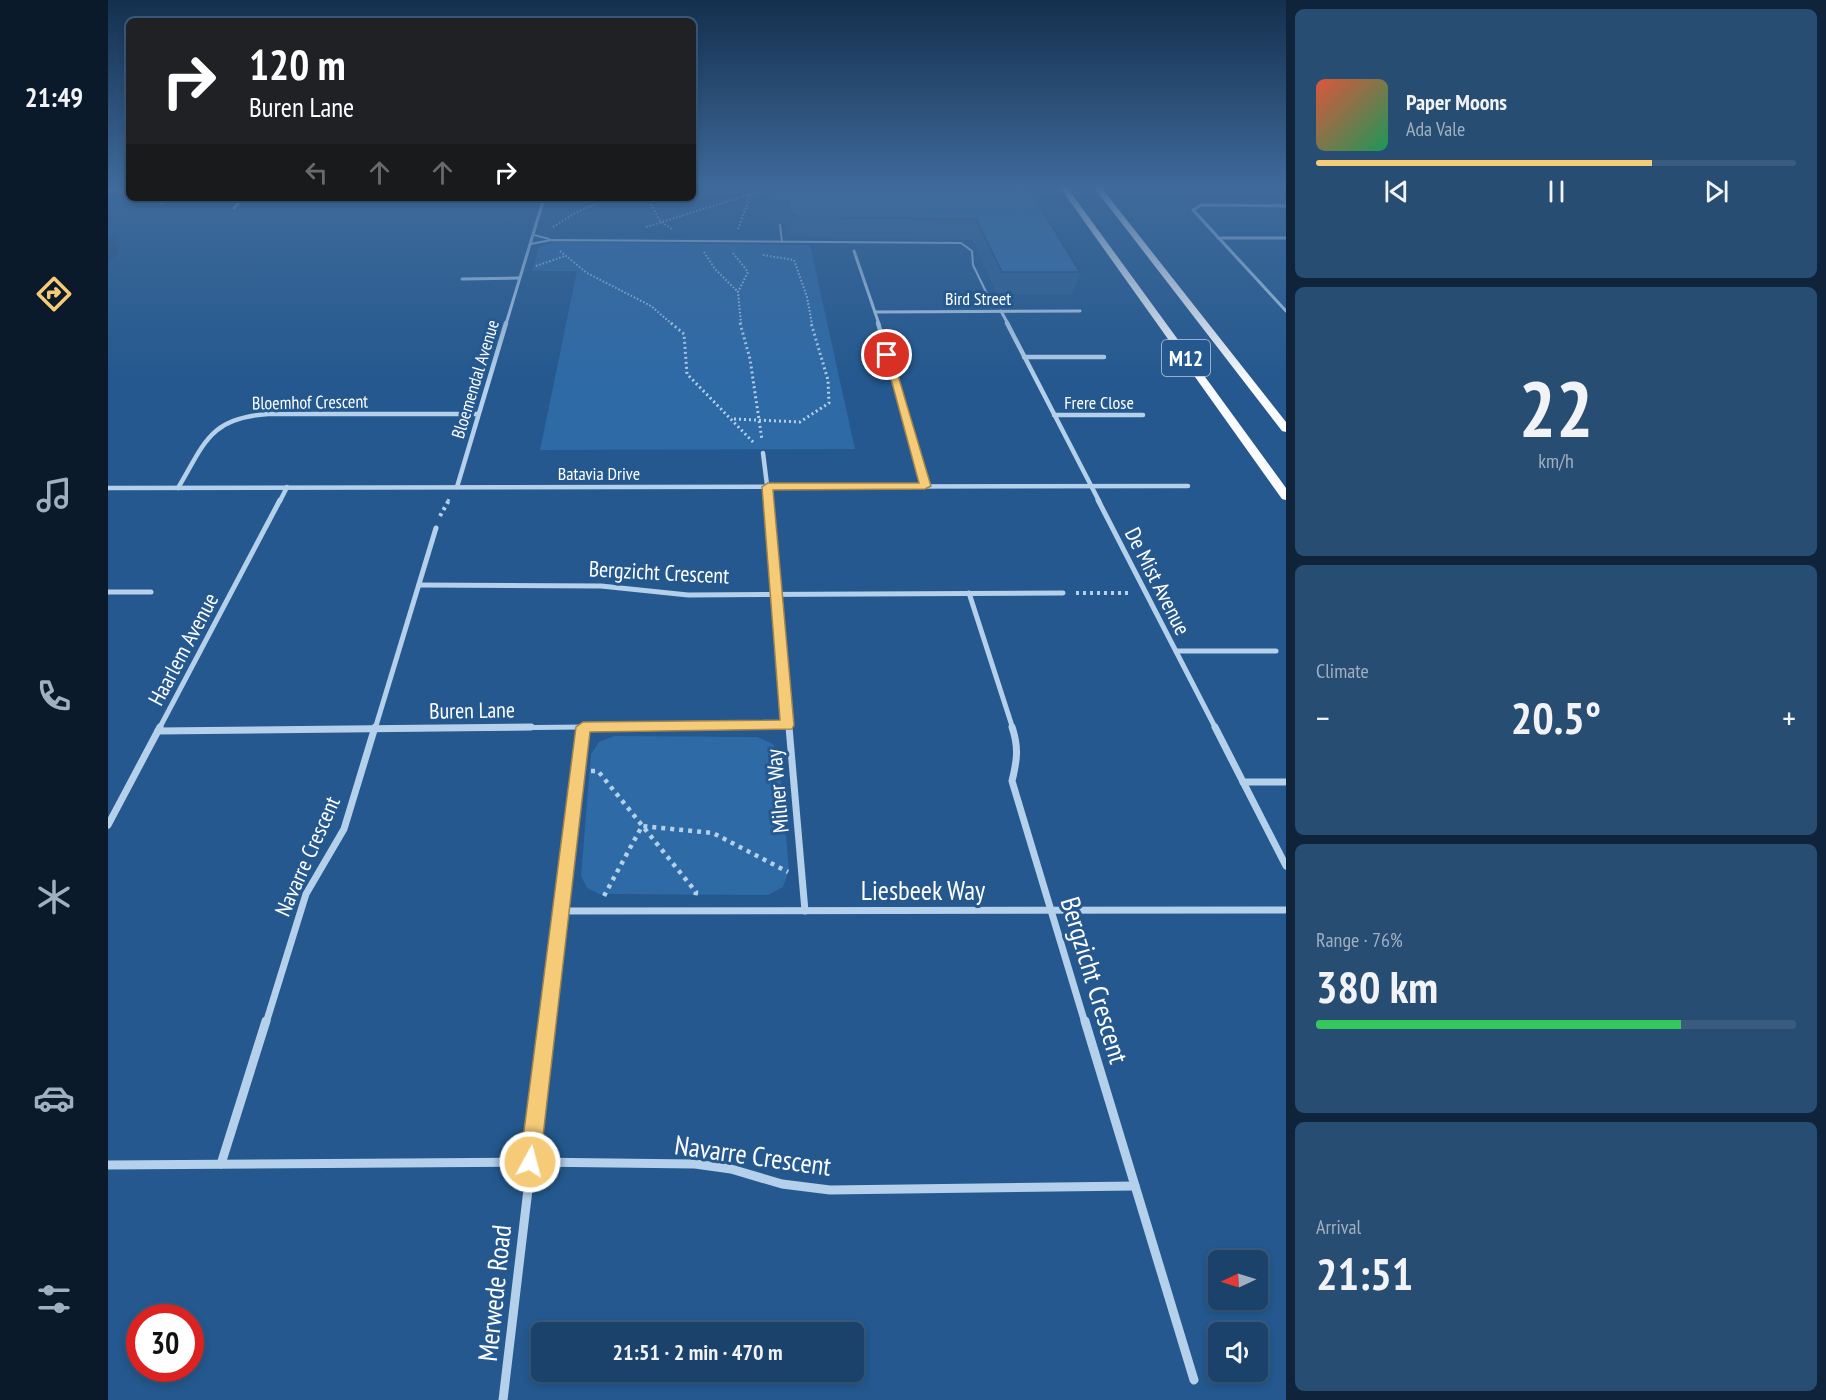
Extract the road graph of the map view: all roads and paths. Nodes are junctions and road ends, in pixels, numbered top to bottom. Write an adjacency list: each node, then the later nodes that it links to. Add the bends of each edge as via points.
1 (528, 251): 10 (street, Bloemendal Avenue)
2 (561, 251): 22 (path, via 587,273 651,306 684,334 687,374)
3 (732, 251): 23 (path, via 748,272 738,292 741,328)
4 (753, 251): 23 (path, via 794,260 828,380 829,403 800,422)
5 (854, 251): 16 (street)
6 (972, 251): 12 (lane, via 973,266)
7 (1109, 251): 34 (main road, M12)
8 (1147, 251): 24 (main road, M12)
9 (1231, 251): 13 (street)
10 (519, 278): 11 (street); 19 (street, Bloemendal Avenue)
11 (462, 279)
12 (989, 298)
13 (1285, 308)
14 (1001, 311): 15 (street, Bird Street); 16 (street, Bird Street); 17 (street, De Mist Avenue)
15 (1080, 311)
16 (875, 312): 26 (street)
17 (1024, 357): 18 (street); 20 (street, De Mist Avenue)
18 (1104, 357)
19 (478, 414): 29 (street, Bloemendal Avenue); 32 (street, Bloemhof Crescent, via 268,414 234,419 214,432)
20 (1054, 415): 21 (street, Frere Close); 27 (street, De Mist Avenue)
21 (1143, 415)
22 (733, 419): 23 (path); 25 (path)
23 (760, 420): 25 (path)
24 (1286, 429)
25 (763, 453): 30 (street, Milner Way)
26 (925, 486): 27 (street, Batavia Drive); 30 (street, Batavia Drive)
27 (1090, 486): 28 (street, Batavia Drive); 41 (street, De Mist Avenue)
28 (1188, 486)
29 (457, 487): 30 (street, Batavia Drive); 33 (street, Batavia Drive); 35 (path, via 441,510)
30 (768, 487): 42 (street, Milner Way)
31 (108, 488): 32 (street, Batavia Drive)
32 (178, 488): 33 (street, Batavia Drive)
33 (286, 488): 48 (street, Haarlem Avenue)
34 (1286, 496)
35 (436, 528): 36 (street, Navarre Crescent)
36 (419, 585): 42 (street, Bergzicht Crescent, via 601,586 666,594); 47 (street, Navarre Crescent)
37 (108, 592): 38 (street)
38 (151, 592)
39 (969, 593): 40 (street, Bergzicht Crescent); 42 (street, Bergzicht Crescent); 58 (street, Bergzicht Crescent, via 1016,735 1018,758 1012,781)
40 (1063, 593): 41 (path)
41 (1146, 593): 43 (street, De Mist Avenue)
42 (776, 594): 45 (street, Milner Way)
43 (1176, 651): 44 (street); 50 (street, De Mist Avenue)
44 (1276, 651)
45 (787, 725): 46 (street, Buren Lane); 57 (street, Milner Way)
46 (583, 727): 47 (street, Buren Lane); 49 (street, Merwede Road)
47 (373, 729): 48 (street, Buren Lane); 65 (street, Navarre Crescent, via 344,829 306,894)
48 (158, 731): 52 (street, Haarlem Avenue)
49 (578, 770): 55 (path, via 598,771); 60 (street, Merwede Road)
50 (1243, 782): 51 (street); 56 (street, De Mist Avenue)
51 (1286, 782)
52 (118, 806): 53 (street); 54 (street, Haarlem Avenue)
53 (108, 808)
54 (108, 825)
55 (642, 826): 57 (path, via 713,833 790,874); 61 (path); 62 (path, via 696,892)
56 (1286, 866)
57 (801, 874): 63 (street, Milner Way)
58 (1052, 910): 59 (street, Liesbeek Way); 63 (street, Liesbeek Way); 67 (street, Bergzicht Crescent)
59 (1286, 910)
60 (561, 911): 61 (street, Liesbeek Way); 64 (street, Merwede Road)
61 (599, 911): 62 (street, Liesbeek Way)
62 (693, 911): 63 (street, Liesbeek Way)
63 (805, 911)
64 (530, 1162): 65 (street, Navarre Crescent); 67 (street, Navarre Crescent, via 695,1164 731,1169 782,1184 830,1190); 69 (street, Merwede Road)
65 (221, 1164): 66 (street, Navarre Crescent)
66 (108, 1165)
67 (1135, 1186): 68 (street, Bergzicht Crescent)
68 (1194, 1380)
69 (503, 1400)

